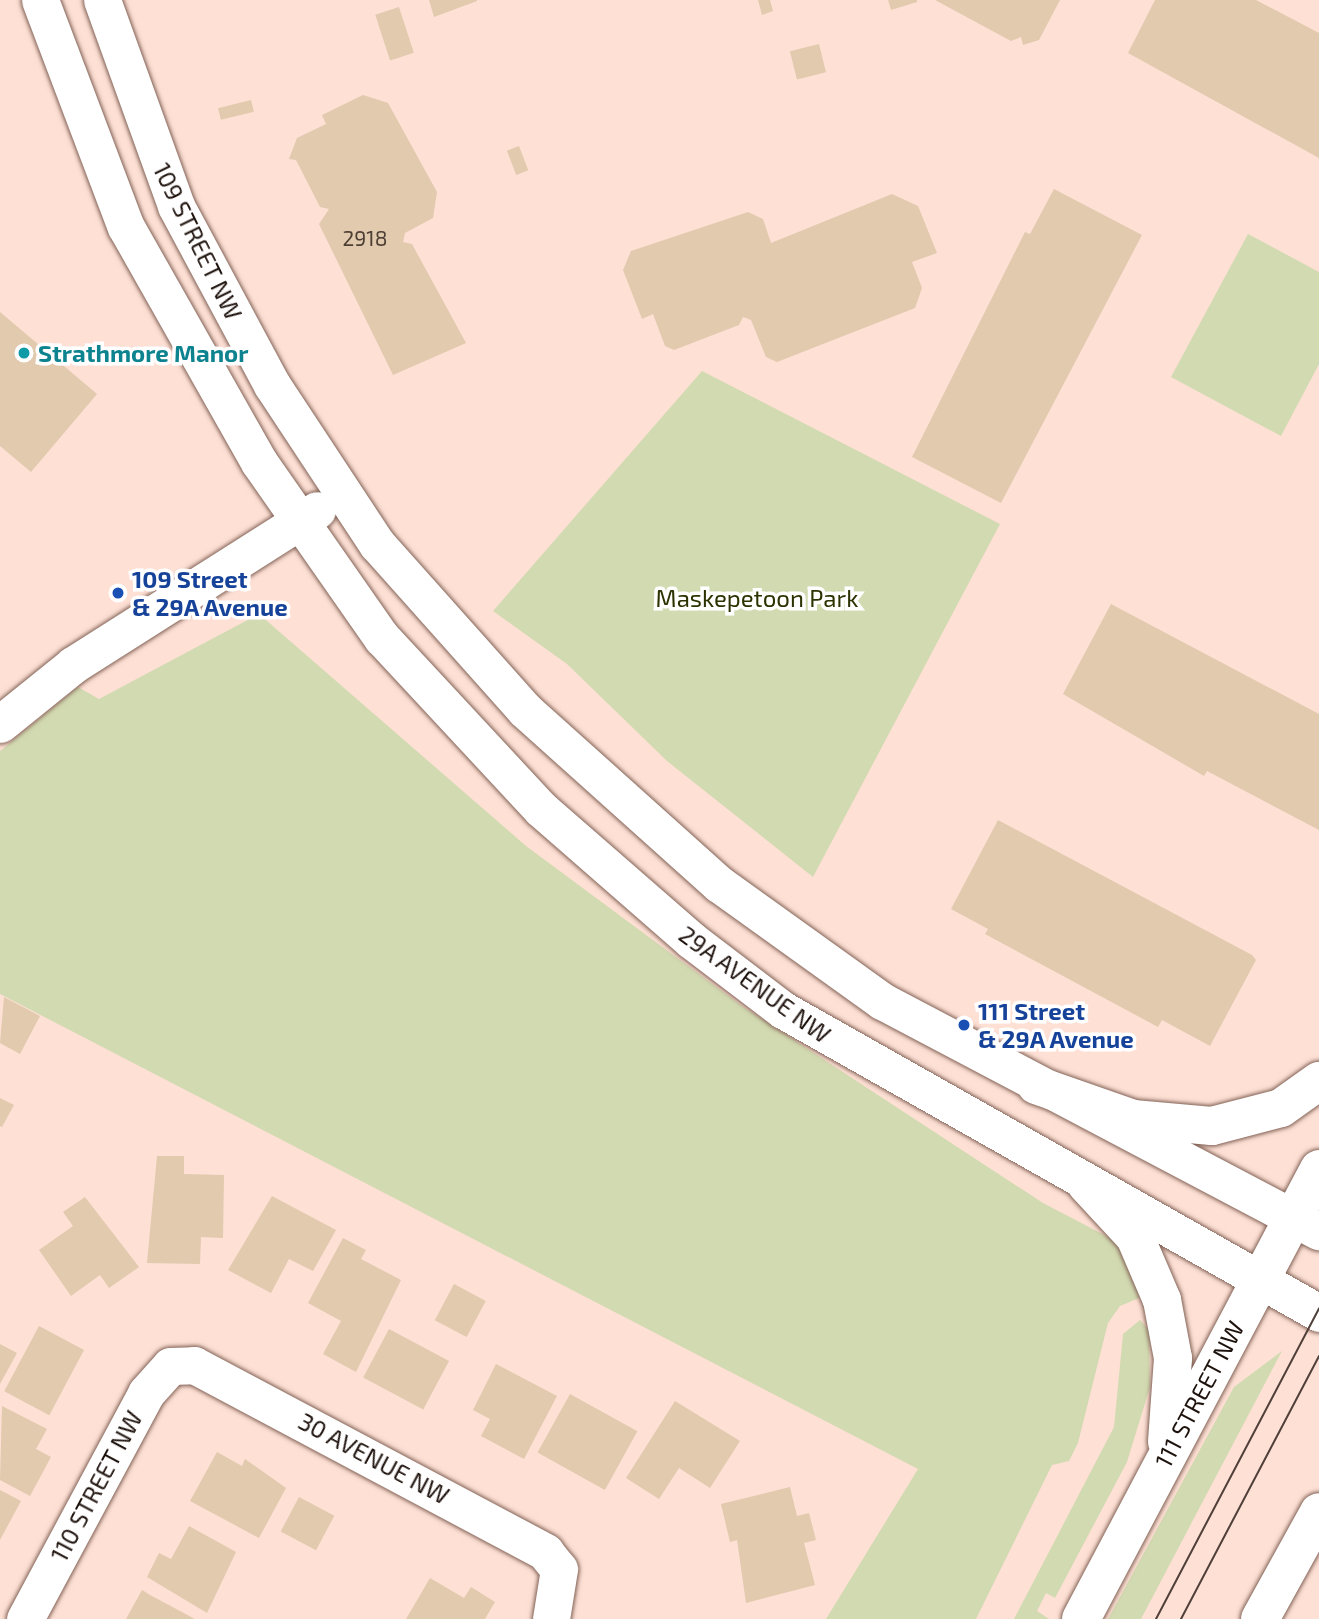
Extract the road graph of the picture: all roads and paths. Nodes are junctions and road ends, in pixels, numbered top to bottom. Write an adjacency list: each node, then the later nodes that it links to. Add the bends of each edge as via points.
1 (40, 0): 4 (street, via 136,249)
2 (102, 0): 3 (street, 109 STREET NW, via 176,206 272,385)
3 (342, 495): 4 (street); 7 (street, via 464,648 647,824 853,982)
4 (298, 522): 5 (street, via 73,666); 9 (street, 29A AVENUE NW, via 382,638 469,734 541,808 680,931 783,1010)
5 (0, 724)
6 (1319, 1081): 7 (main road, via 1280,1108 1212,1126 1133,1119)
7 (1036, 1085): 10 (street)
8 (1319, 1169): 10 (main road, 111 STREET NW)
9 (1086, 1184): 11 (street, 29A AVENUE NW); 14 (main road, via 1135,1237 1163,1300 1173,1358)
10 (1306, 1225): 11 (main road, 111 STREET NW)
11 (1259, 1280): 12 (street, 29A AVENUE NW); 14 (main road, 111 STREET NW)
12 (1319, 1313)
13 (179, 1366): 18 (street, 110 STREET NW, via 159,1374 146,1393); 19 (street, 30 AVENUE NW, via 209,1370 522,1536 559,1569)
14 (1165, 1459): 20 (main road, 111 STREET NW)
15 (1319, 1512): 17 (main road)
16 (1319, 1554): 17 (main road)
17 (1266, 1608)
18 (25, 1619)
19 (551, 1619)
20 (1081, 1619)

